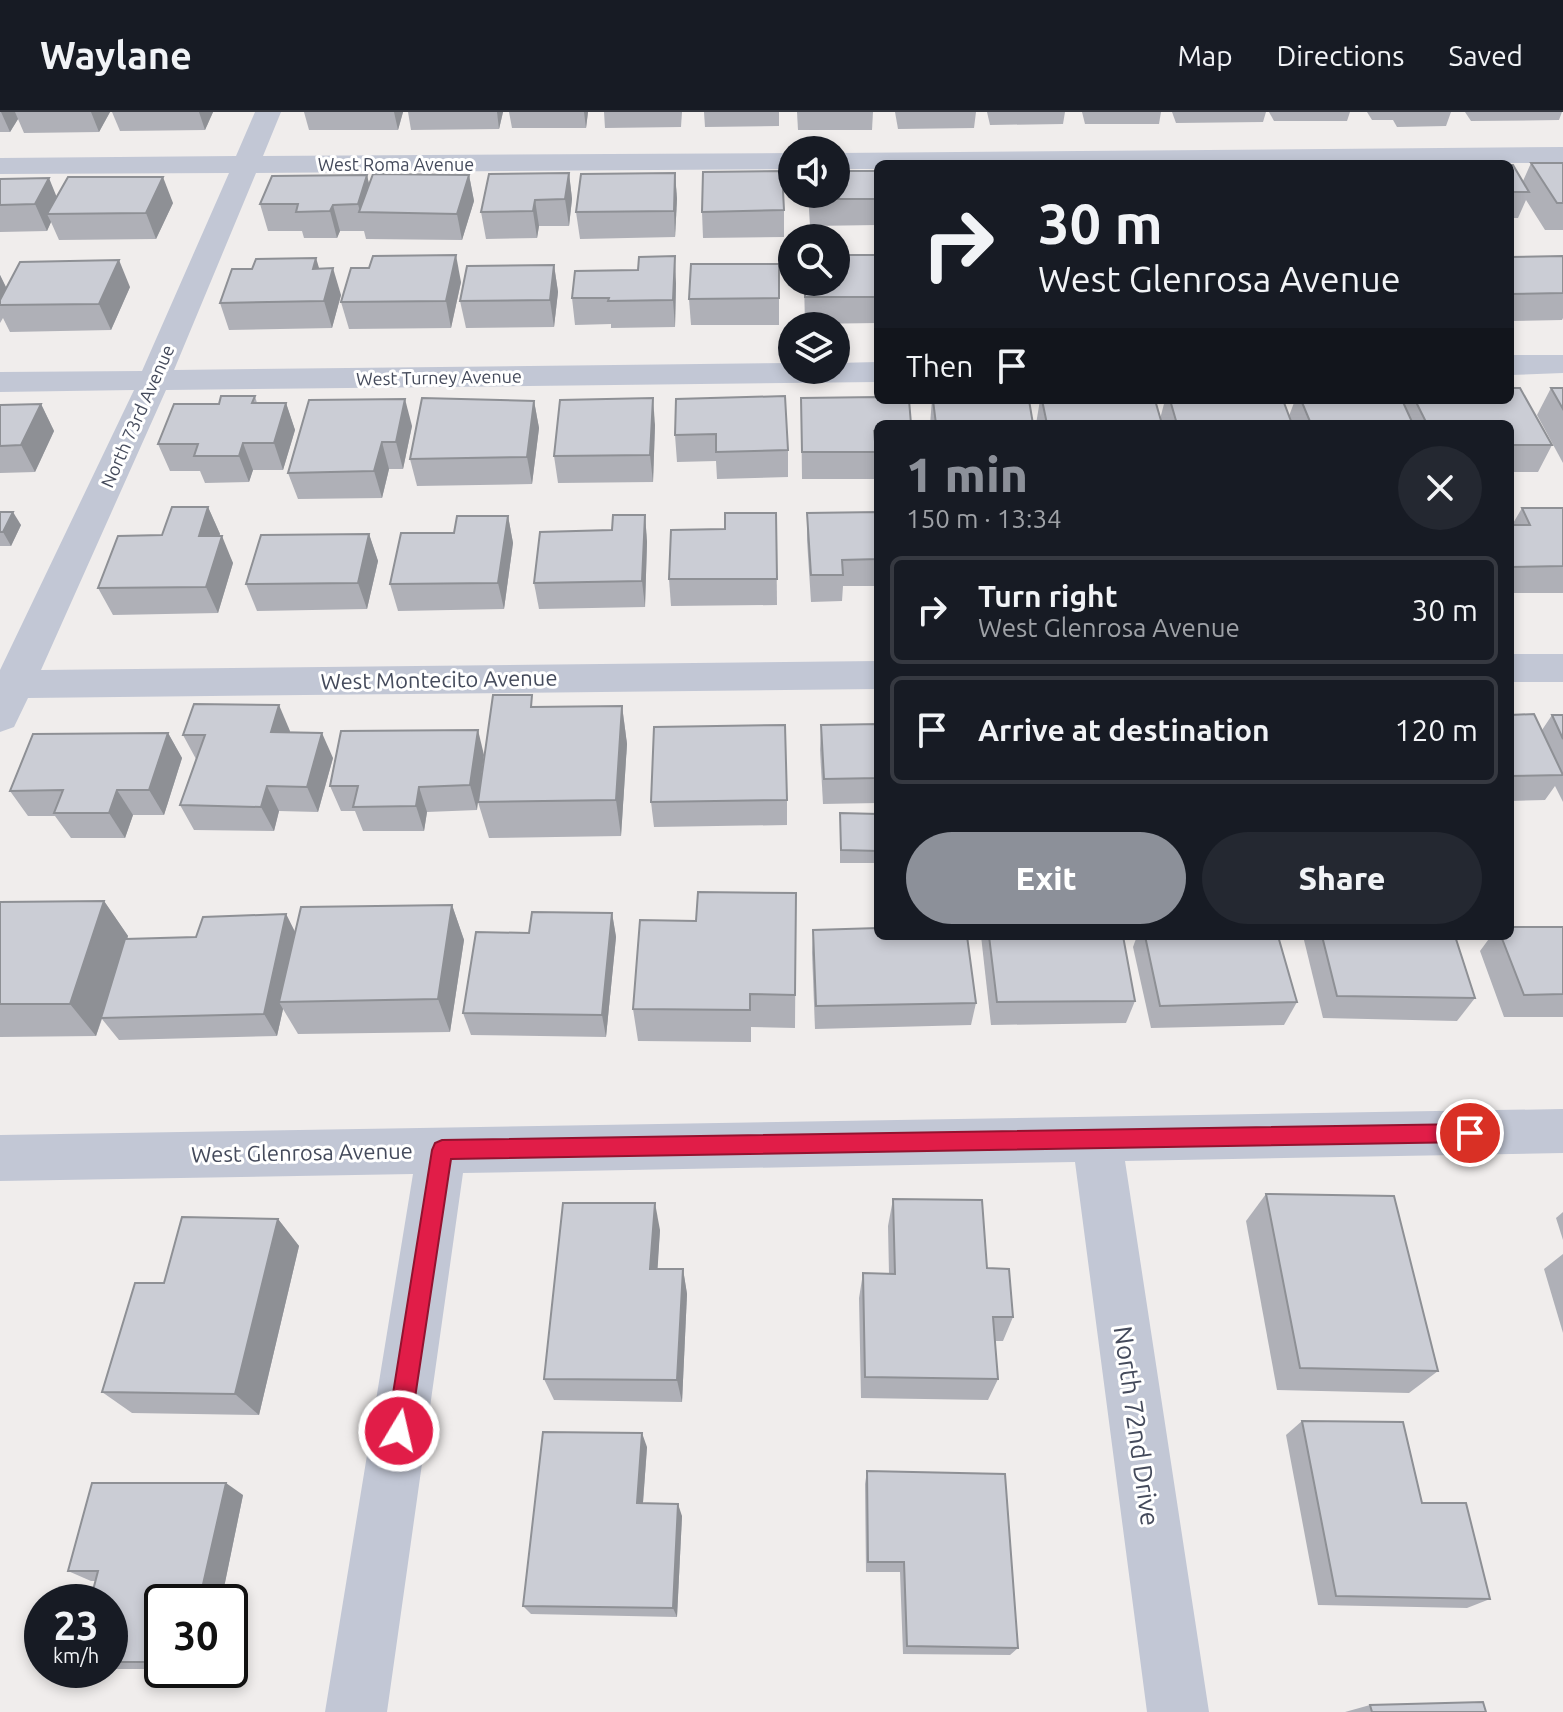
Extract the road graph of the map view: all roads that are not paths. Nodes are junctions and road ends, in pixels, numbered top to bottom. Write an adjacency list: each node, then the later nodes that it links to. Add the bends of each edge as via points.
1 (268, 112): 7 (street, North 73rd Avenue)
2 (1563, 155): 3 (street)
3 (957, 160)
4 (778, 161): 7 (street, West Roma Avenue)
5 (850, 161): 6 (street)
6 (874, 161)
7 (246, 165): 8 (street, West Roma Avenue); 12 (street, North 73rd Avenue)
8 (0, 166)
9 (1563, 364): 10 (street)
10 (1514, 365)
11 (874, 372): 12 (street, West Turney Avenue)
12 (154, 381): 13 (street, West Turney Avenue); 17 (street, North 73rd Avenue)
13 (0, 382)
14 (1514, 668): 15 (street)
15 (1563, 668)
16 (874, 675): 17 (street, West Montecito Avenue)
17 (5, 695)
18 (1563, 1131): 19 (street, West Glenrosa Avenue)
19 (1097, 1141): 20 (street, West Glenrosa Avenue); 23 (street, North 72nd Drive)
20 (442, 1150): 21 (street, West Glenrosa Avenue); 22 (street)
21 (0, 1158)
22 (356, 1712)
23 (1178, 1712)

